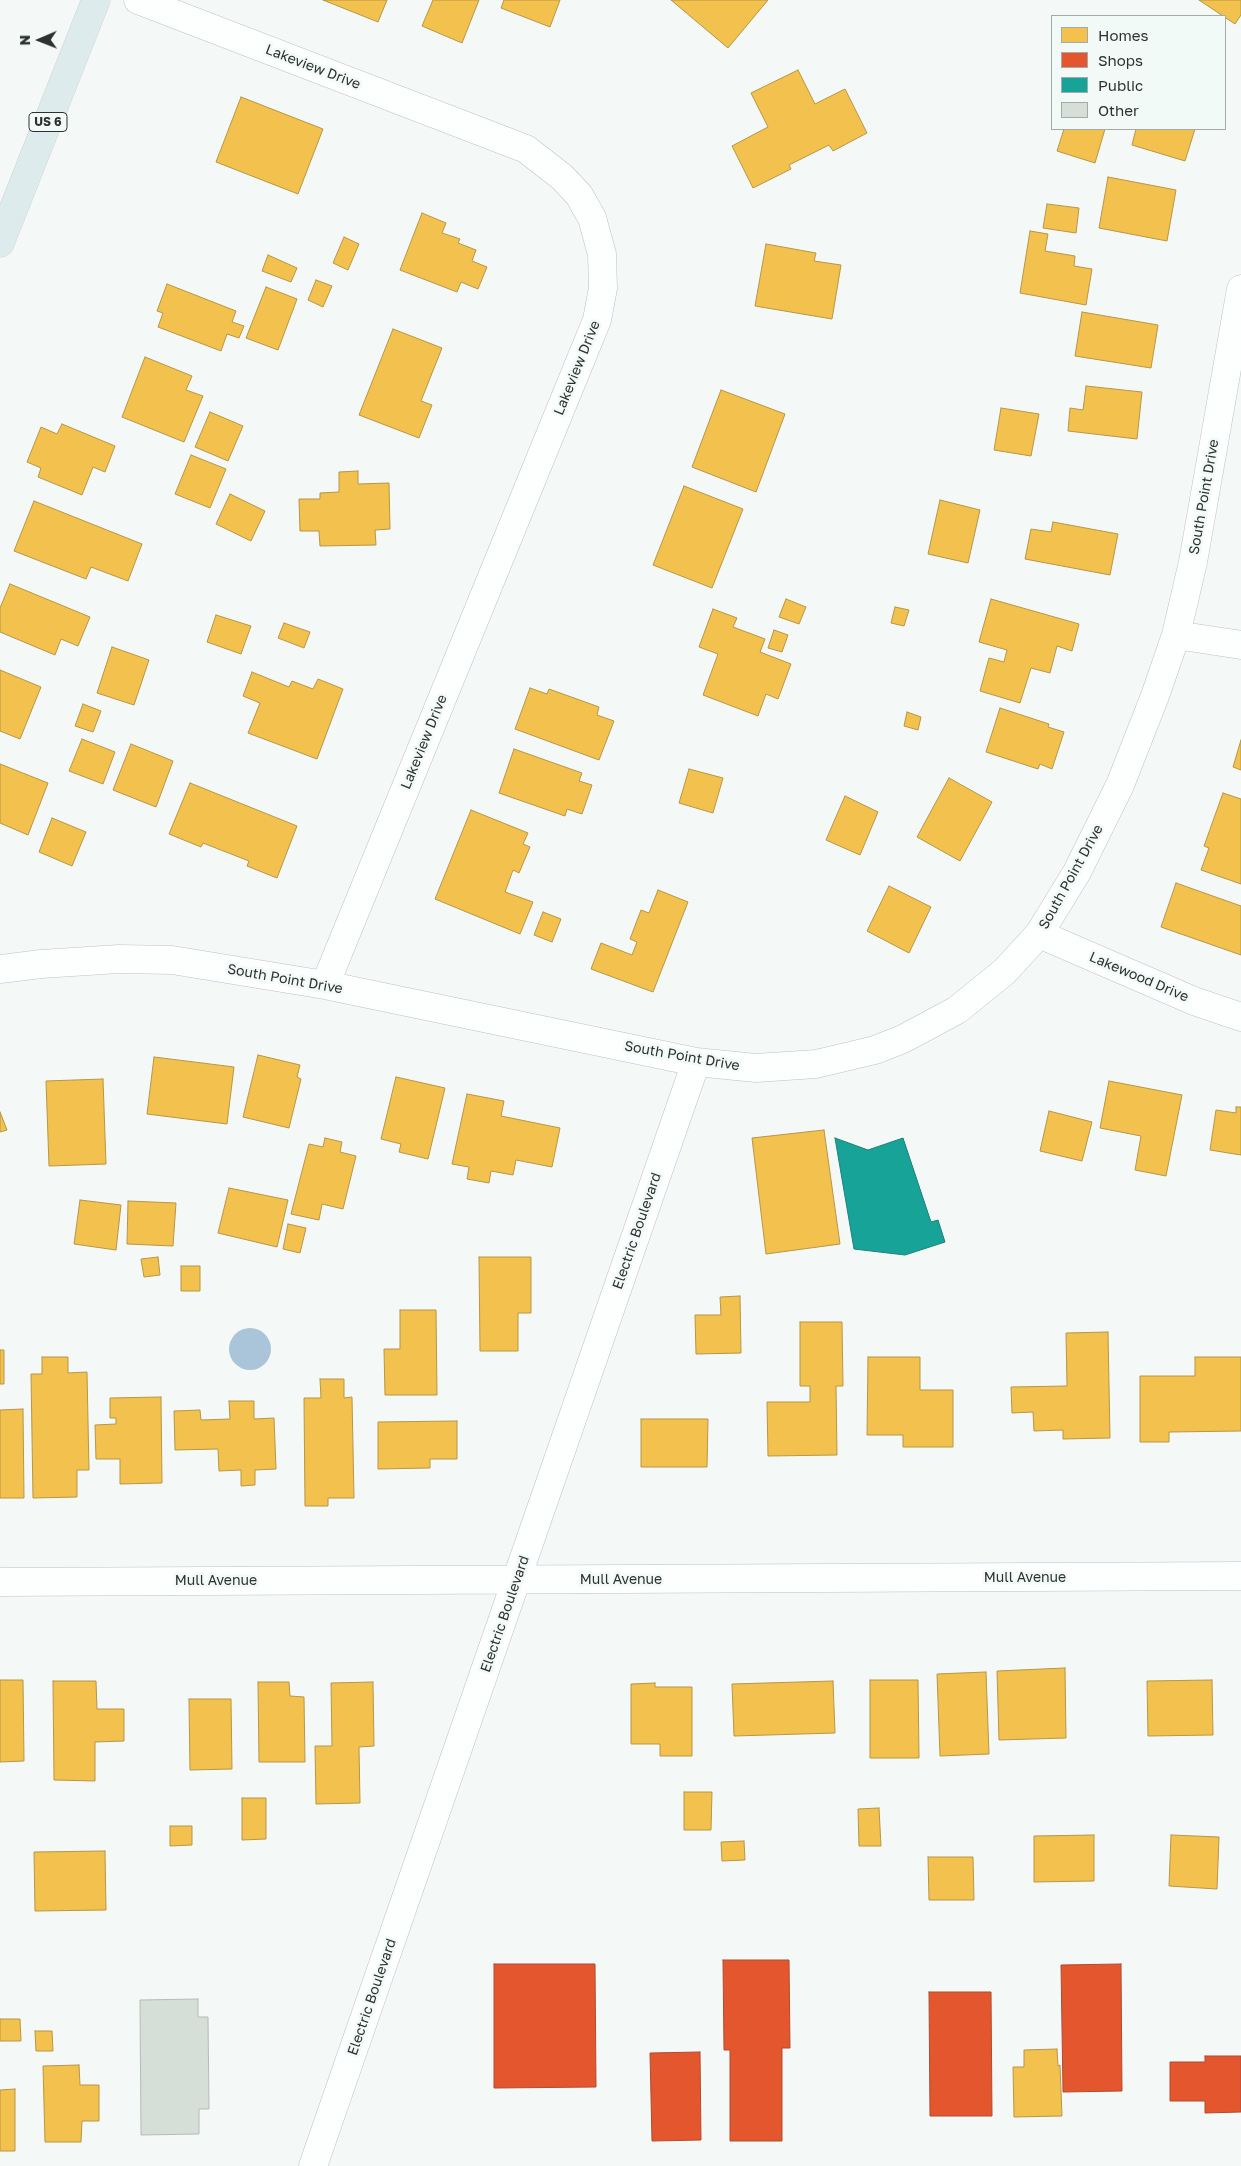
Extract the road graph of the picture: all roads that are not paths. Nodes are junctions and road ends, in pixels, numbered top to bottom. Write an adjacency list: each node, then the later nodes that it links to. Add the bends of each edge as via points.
1 (96, 0): 3 (main road, US 6)
2 (138, 0): 9 (street, Lakeview Drive, via 526,149 562,177 579,196 592,218 602,254 603,288 597,320)
3 (0, 243)
4 (1241, 288): 5 (street, South Point Drive, via 1193,562)
5 (1176, 635): 6 (street); 7 (street, South Point Drive, via 1120,786 1077,872)
6 (1241, 646)
7 (1039, 934): 10 (street, Lakewood Drive); 11 (street, South Point Drive, via 1004,972 957,1010 882,1047 816,1064 786,1068)
8 (0, 969): 9 (street, South Point Drive, via 119,959 172,960)
9 (325, 985): 11 (street, South Point Drive)
10 (1241, 1017)
11 (696, 1062): 13 (street, Electric Boulevard)
12 (1241, 1576): 13 (street, Mull Avenue)
13 (517, 1581): 14 (street, Mull Avenue); 15 (street, Electric Boulevard)
14 (0, 1582)
15 (313, 2166)

